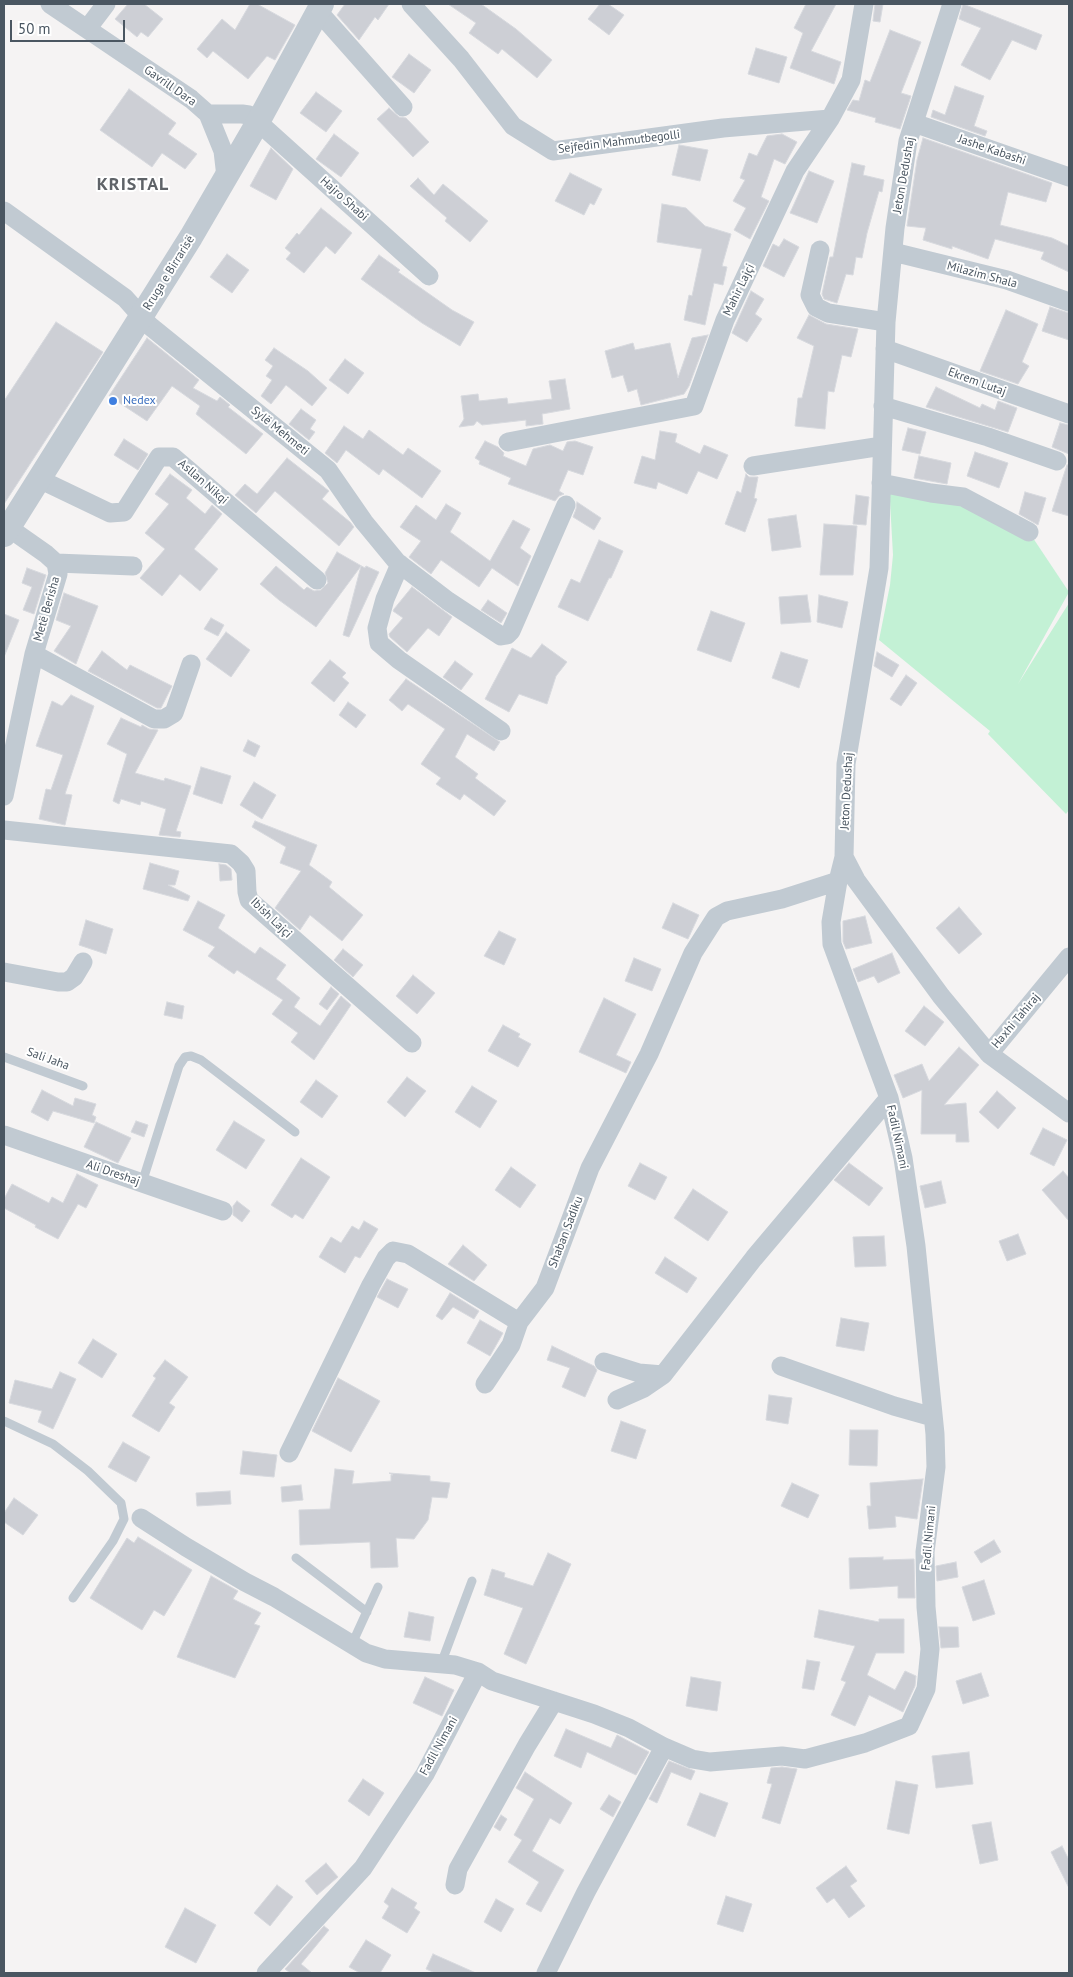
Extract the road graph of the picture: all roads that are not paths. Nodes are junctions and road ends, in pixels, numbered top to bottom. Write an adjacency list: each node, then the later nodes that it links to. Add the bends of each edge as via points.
1 (50, 4): 7 (street, Gavrill Dara)
2 (106, 4): 7 (street)
3 (412, 4): 10 (street, Sejfedin Mahmutbegolli, via 461,59 513,126 553,151 723,128)
4 (864, 4): 10 (street, Mahir Lajçi, via 851,80)
5 (952, 4): 12 (street, Jeton Dedushaj)
6 (320, 8): 8 (street); 11 (street, Rruga e Birrarisë)
7 (87, 29): 9 (street, Gavrill Dara)
8 (403, 107)
9 (208, 114): 11 (street, Gavrill Dara, via 249,115); 13 (street, via 223,152)
10 (830, 119): 25 (street, Mahir Lajçi, via 795,171 729,311 694,406)
11 (258, 122): 13 (street, Rruga e Birrarisë); 18 (street, Hajro Shabi)
12 (914, 123): 14 (street, Jashe Kabashi); 17 (street, Jeton Dedushaj, via 908,141)
13 (226, 177): 20 (street, Rruga e Birrarisë)
14 (1069, 177)
15 (4, 212): 20 (street, Sylë Mehmeti, via 125,298)
16 (820, 250): 21 (street, via 810,295 816,307 828,313)
17 (893, 252): 19 (street, Milazim Shala, via 1007,280); 21 (street, Jeton Dedushaj)
18 (429, 276)
19 (1069, 302)
20 (141, 316): 29 (street, Rruga e Birrarisë); 35 (street, Sylë Mehmeti, via 328,470 364,522)
21 (886, 322): 22 (street, Jeton Dedushaj)
22 (885, 349): 23 (street, Jeton Dedushaj); 24 (street, Ekrem Lutaj)
23 (883, 406): 26 (street, Jeton Dedushaj); 27 (street)
24 (1069, 414)
25 (508, 442)
26 (882, 446): 28 (street); 30 (street, Jeton Dedushaj)
27 (1057, 461)
28 (753, 466)
29 (39, 479): 32 (street, Rruga e Birrarisë); 37 (street, Asllan Nikqi, via 110,513 124,512 159,457 173,456)
30 (881, 482): 33 (street, via 962,497); 43 (street, Jeton Dedushaj, via 879,568 846,764)
31 (566, 505): 35 (street, Sylë Mehmeti, via 507,636 501,636 448,601)
32 (6, 532): 34 (street, Metë Berisha)
33 (1029, 532)
34 (56, 563): 36 (street); 38 (street, Metë Berisha, via 58,574)
35 (400, 564): 40 (street, via 385,599 378,628 379,643)
36 (133, 566)
37 (317, 580)
38 (34, 654): 39 (street, Metë Berisha, via 154,720 174,713); 41 (street, Metë Berisha)
39 (191, 664)
40 (501, 731)
41 (4, 796)
42 (4, 830): 48 (street, Ibish Lajçi, via 231,854 246,871 249,900)
43 (844, 857): 44 (street, Fadil Nimani); 49 (street, Jeton Dedushaj, via 856,880)
44 (838, 881): 52 (street, Fadil Nimani, via 831,922 832,944); 58 (street, Shaban Sadiku, via 727,911 716,917 693,953 649,1054 590,1168 545,1288)
45 (1069, 957): 49 (street, Haxhi Tahiraj)
46 (83, 962): 47 (street, via 74,978 67,982)
47 (4, 972)
48 (412, 1043)
49 (988, 1054): 53 (street, Haxhi Tahiraj)
50 (4, 1057): 51 (lane, Sali Jaha)
51 (83, 1086)
52 (889, 1098): 61 (street, Fadil Nimani, via 754,1258); 64 (street, Fadil Nimani, via 903,1158 916,1246)
53 (1069, 1113)
54 (294, 1132): 56 (lane, via 201,1060 184,1057)
55 (4, 1135): 56 (street, Ali Dreshaj)
56 (142, 1183): 57 (street, Ali Dreshaj)
57 (223, 1211)
58 (519, 1322): 62 (street, Shaban Sadiku, via 511,1345); 66 (street, via 408,1254 393,1251 371,1285)
59 (604, 1362): 61 (street, via 639,1373)
60 (781, 1366): 64 (street)
61 (663, 1376): 63 (street)
62 (485, 1384)
63 (617, 1400)
64 (933, 1417): 77 (street, Fadil Nimani, via 936,1467 925,1552 930,1649 926,1689 909,1726 865,1743 805,1759 782,1756 710,1762)
65 (4, 1421): 71 (lane, via 53,1444 88,1471 121,1504 124,1519 113,1541)
66 (289, 1453)
67 (141, 1518): 73 (street)
68 (296, 1558): 72 (lane)
69 (472, 1581): 74 (lane)
70 (378, 1588): 72 (lane)
71 (73, 1598)
72 (366, 1612): 73 (lane)
73 (352, 1644): 74 (street, via 385,1659)
74 (441, 1664): 75 (street)
75 (478, 1672): 76 (street, Fadil Nimani, via 492,1681); 79 (street, Fadil Nimani, via 425,1774 363,1868)
76 (554, 1701): 77 (street, Fadil Nimani, via 629,1728); 78 (street, via 458,1869)
77 (664, 1748): 80 (street)
78 (455, 1885)
79 (266, 1973)
80 (546, 1973)

